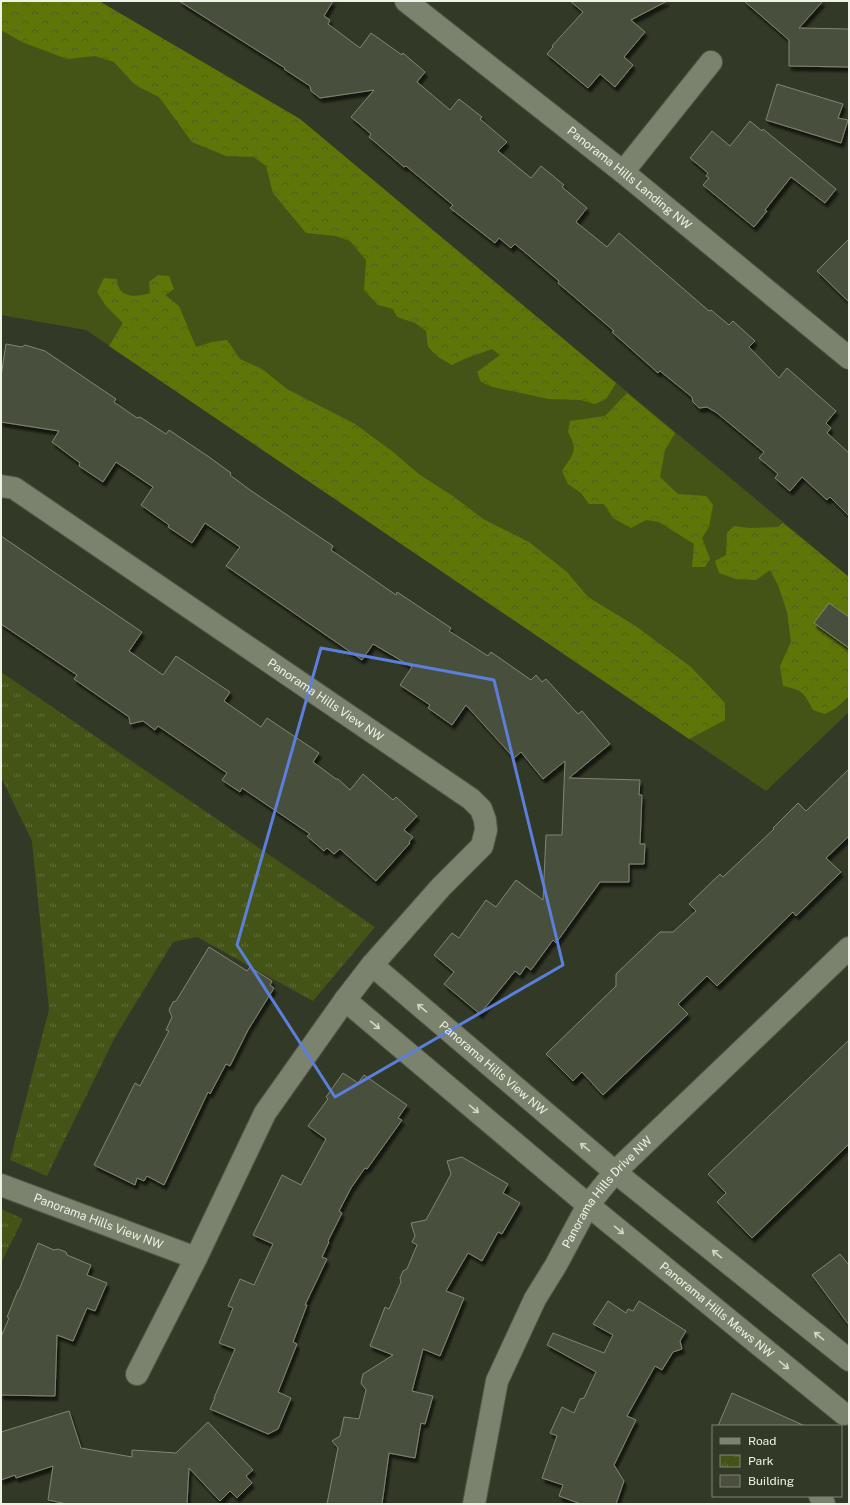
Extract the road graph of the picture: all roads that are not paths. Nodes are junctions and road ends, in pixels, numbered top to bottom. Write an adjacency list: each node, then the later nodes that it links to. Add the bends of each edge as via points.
1 (406, 1): 3 (street, Panorama Hills Landing NW)
2 (711, 62): 3 (street)
3 (624, 172): 4 (street, Panorama Hills Landing NW)
4 (849, 358)
5 (1, 486): 7 (street, Panorama Hills View NW, via 14,488 471,799 481,809 486,830 482,846 441,887)
6 (849, 948): 9 (street, Panorama Hills Drive NW)
7 (372, 965): 8 (street, Panorama Hills View NW); 9 (street, Panorama Hills View NW, one-way to 7)
8 (345, 1000): 11 (street, one-way to 11); 12 (street, Panorama Hills View NW, via 265,1113)
9 (615, 1172): 11 (street, Panorama Hills Drive NW); 13 (street, one-way to 9)
10 (1, 1184): 12 (street, Panorama Hills View NW)
11 (588, 1205): 15 (street, Panorama Hills Mews NW, one-way to 15); 16 (street, Panorama Hills Drive NW, via 535,1299 497,1381)
12 (196, 1258): 14 (street, Panorama Hills View NW)
13 (849, 1360)
14 (137, 1374)
15 (844, 1416)
16 (474, 1504)

